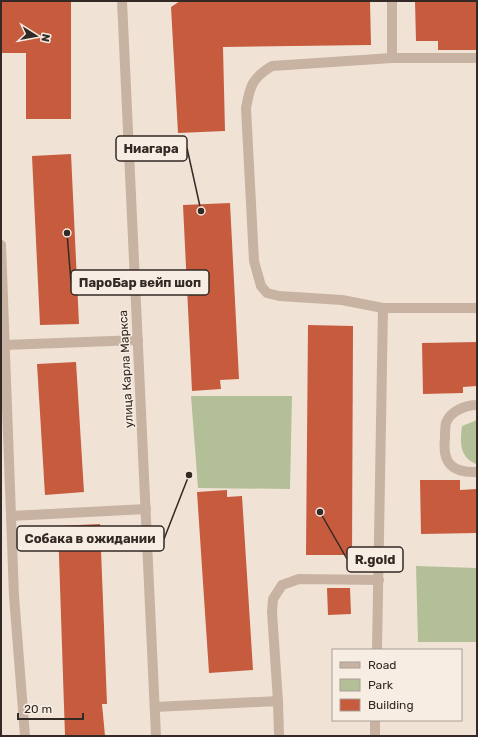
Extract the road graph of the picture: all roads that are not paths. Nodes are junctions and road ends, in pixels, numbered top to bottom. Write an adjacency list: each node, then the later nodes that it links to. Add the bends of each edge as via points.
1 (122, 1): 8 (street, улица Карла Маркса)
2 (392, 1): 3 (street)
3 (392, 58): 4 (street); 6 (street, via 272,66 259,74 249,88 246,108 254,261 261,286 267,293 279,296 342,300)
4 (477, 58)
5 (1, 245): 9 (street)
6 (383, 308): 7 (street); 14 (street)
7 (477, 308)
8 (138, 340): 9 (street); 12 (street, улица Карла Маркса)
9 (5, 345): 13 (street)
10 (477, 405): 11 (street, via 467,405 446,421 444,447 449,464 457,469)
11 (477, 472)
12 (146, 508): 13 (street); 17 (street, улица Карла Маркса)
13 (11, 516): 19 (street, via 14,596)
14 (379, 580): 15 (street); 16 (street, via 299,579 282,585 273,599 272,612)
15 (377, 649)
16 (278, 701): 17 (street); 21 (street)
17 (155, 707): 20 (street, улица Карла Маркса)
18 (375, 721): 22 (street)
19 (25, 736)
20 (156, 736)
21 (279, 736)
22 (375, 736)

